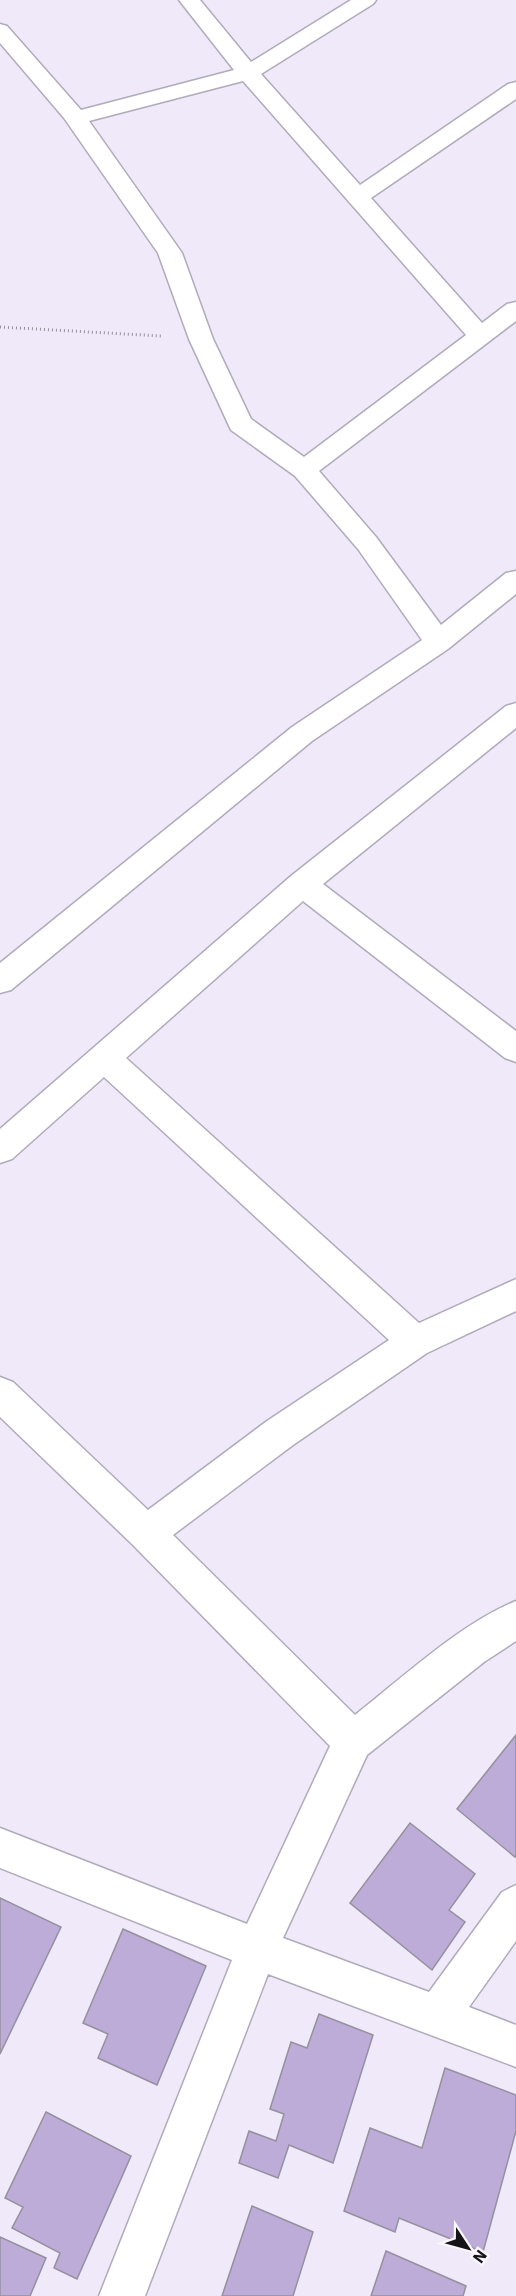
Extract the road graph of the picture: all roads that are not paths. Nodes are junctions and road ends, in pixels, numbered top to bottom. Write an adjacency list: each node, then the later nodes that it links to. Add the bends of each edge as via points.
1 (189, 0): 4 (street)
2 (366, 0): 4 (street)
3 (0, 30): 6 (street)
4 (248, 73): 6 (street); 7 (street)
5 (516, 89): 7 (street)
6 (76, 118): 10 (street, via 170,253 201,339 240,424)
7 (358, 197): 9 (street)
8 (516, 309): 9 (street)
9 (480, 335): 10 (street)
10 (304, 470): 12 (street, via 367,543)
11 (516, 580): 12 (street)
12 (438, 642): 15 (street, via 302,734)
13 (510, 728): 14 (street)
14 (302, 884): 16 (street); 17 (street)
15 (0, 981)
16 (516, 1049)
17 (103, 1057): 18 (street); 20 (street)
18 (0, 1149)
19 (516, 1294): 20 (street)
20 (415, 1342): 22 (street, via 280,1432)
21 (0, 1393): 22 (street)
22 (146, 1533): 24 (street)
23 (516, 1619): 24 (street, via 470,1649)
24 (353, 1741): 27 (street)
25 (0, 1848): 27 (street)
26 (516, 1906): 28 (street)
27 (257, 1949): 28 (street); 30 (street)
28 (438, 2016): 29 (street)
29 (516, 2046)
30 (122, 2296)

